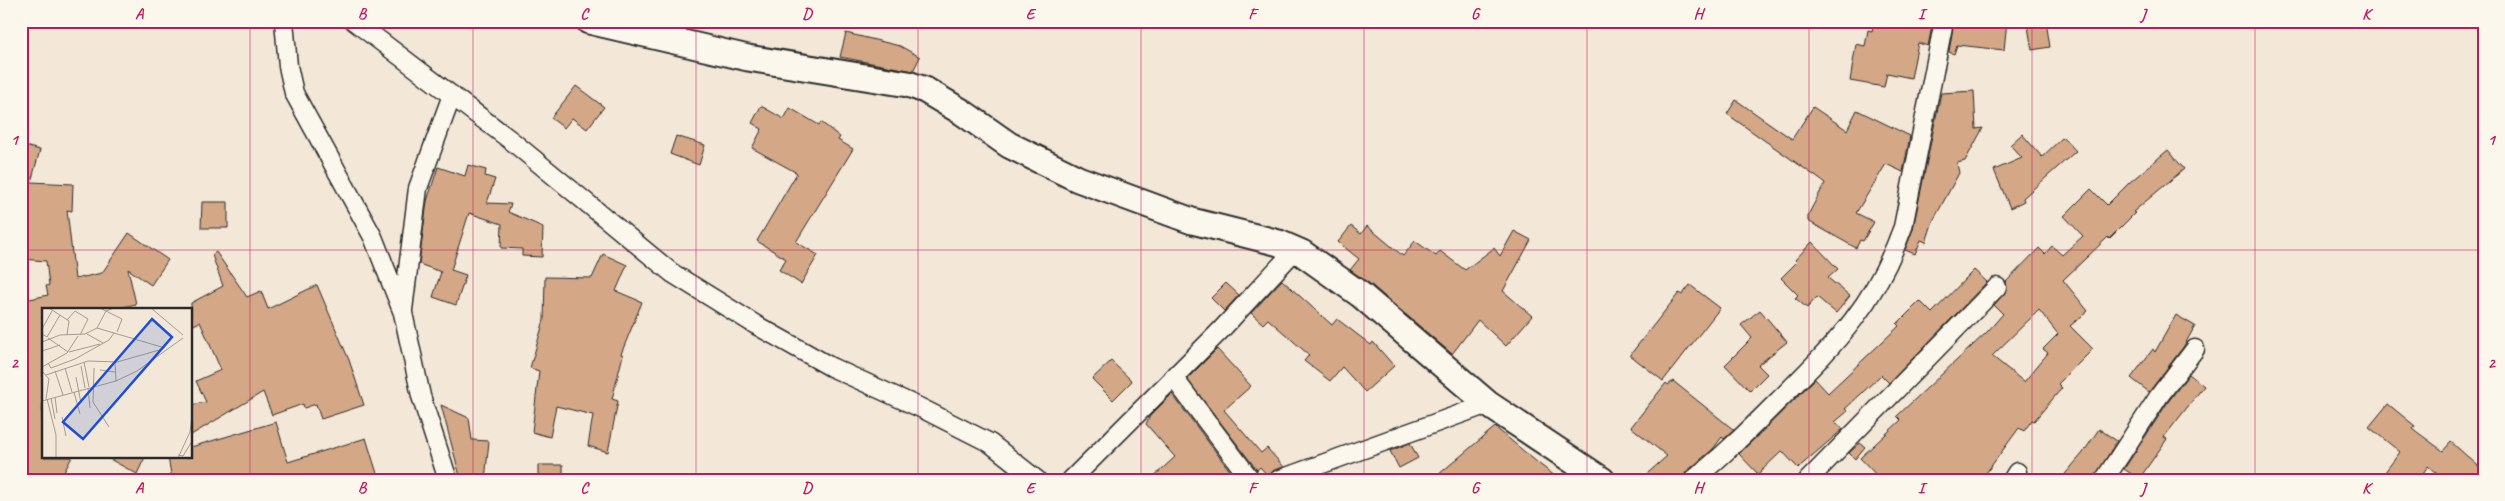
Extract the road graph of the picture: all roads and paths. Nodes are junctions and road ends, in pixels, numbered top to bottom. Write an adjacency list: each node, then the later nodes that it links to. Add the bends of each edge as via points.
1 (284, 21): 8 (street, via 294,93 373,237)
2 (354, 21): 5 (street)
3 (589, 21): 6 (street, via 748,58 908,84 962,112 1009,146 1078,179 1192,222)
4 (1944, 21): 18 (street, via 1903,227 1874,292 1836,344)
5 (452, 95): 8 (street, via 418,188); 13 (street, via 672,273 756,326 831,367 990,443)
6 (1296, 250): 10 (street); 11 (street, via 1361,295)
7 (1997, 287): 19 (street)
8 (403, 313): 12 (street, via 421,396)
9 (2195, 349): 20 (street, via 2159,396)
10 (1173, 377): 14 (street); 15 (street)
11 (1488, 404): 16 (street); 17 (street)
12 (448, 480)
13 (1037, 480)
14 (1070, 480)
15 (1251, 480)
16 (1278, 480)
17 (1602, 480)
18 (1694, 480)
19 (1808, 480)
20 (2104, 480)

